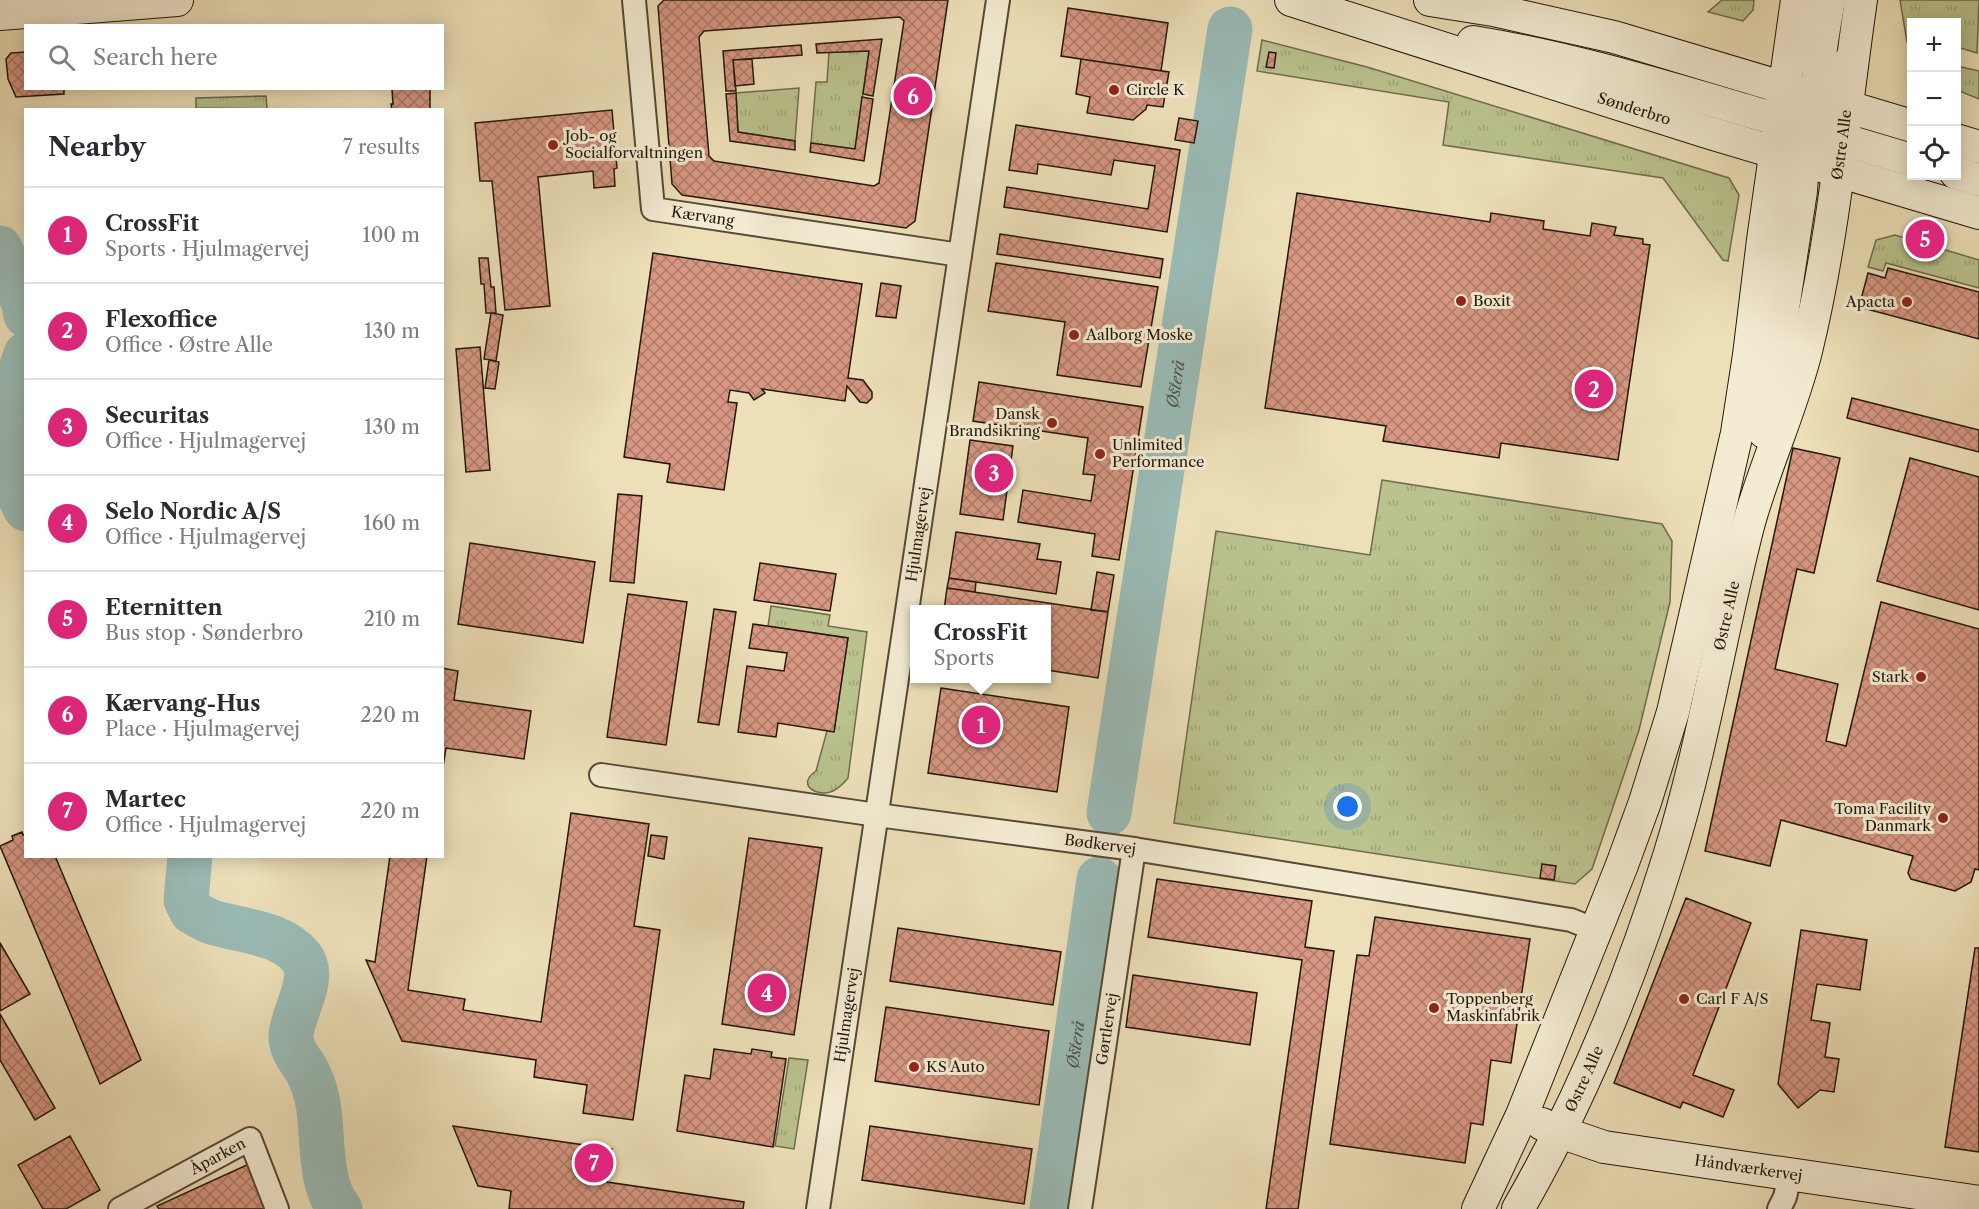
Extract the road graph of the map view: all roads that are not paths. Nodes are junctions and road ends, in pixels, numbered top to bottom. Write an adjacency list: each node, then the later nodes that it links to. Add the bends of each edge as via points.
1 (177, 0): 9 (street)
2 (634, 0): 20 (street, Kærvang, via 653,209)
3 (998, 0): 20 (street, Hjulmagervej)
4 (1291, 0): 10 (street, Sønderbro)
5 (1430, 0): 11 (street, via 1614,37)
6 (1797, 0): 11 (street, Østre Alle)
7 (1829, 0): 11 (street, via 1818,75)
8 (1861, 0): 11 (street, Østre Alle, via 1853,53)
9 (0, 14)
10 (1374, 27): 11 (street, via 1524,50 1769,117); 15 (street, Sønderbro)
11 (1800, 102): 12 (street); 15 (street, Østre Alle); 15 (street, Østre Alle)
12 (1907, 125)
13 (1961, 142): 14 (street)
14 (1979, 147)
15 (1820, 157): 16 (street); 19 (street, Sønderbro); 24 (street, Østre Alle, via 1770,187 1737,433 1673,711 1645,802); 26 (street, Østre Alle, via 1802,191 1749,525 1689,785 1628,975)
16 (1907, 160)
17 (1961, 175): 18 (street)
18 (1979, 180)
19 (1979, 213)
20 (960, 255): 22 (street, Hjulmagervej)
21 (601, 775): 22 (street, Bødkervej)
22 (877, 815): 23 (street, Bødkervej); 31 (street, Hjulmagervej)
23 (1134, 849): 24 (street, Bødkervej, via 1571,920); 32 (street, Gørtlervej)
24 (1596, 930): 25 (street, Østre Alle)
25 (1522, 1115): 26 (street, Håndværkervej); 33 (street, Østre Alle)
26 (1560, 1132): 27 (street, Håndværkervej, via 1604,1147); 34 (street, Østre Alle)
27 (1790, 1174): 28 (street, Håndværkervej); 35 (street)
28 (1979, 1202)
29 (120, 1209): 30 (street, Åparken, via 250,1139)
30 (277, 1209)
31 (818, 1209)
32 (1080, 1209)
33 (1478, 1209)
34 (1518, 1209)
35 (1779, 1209)

